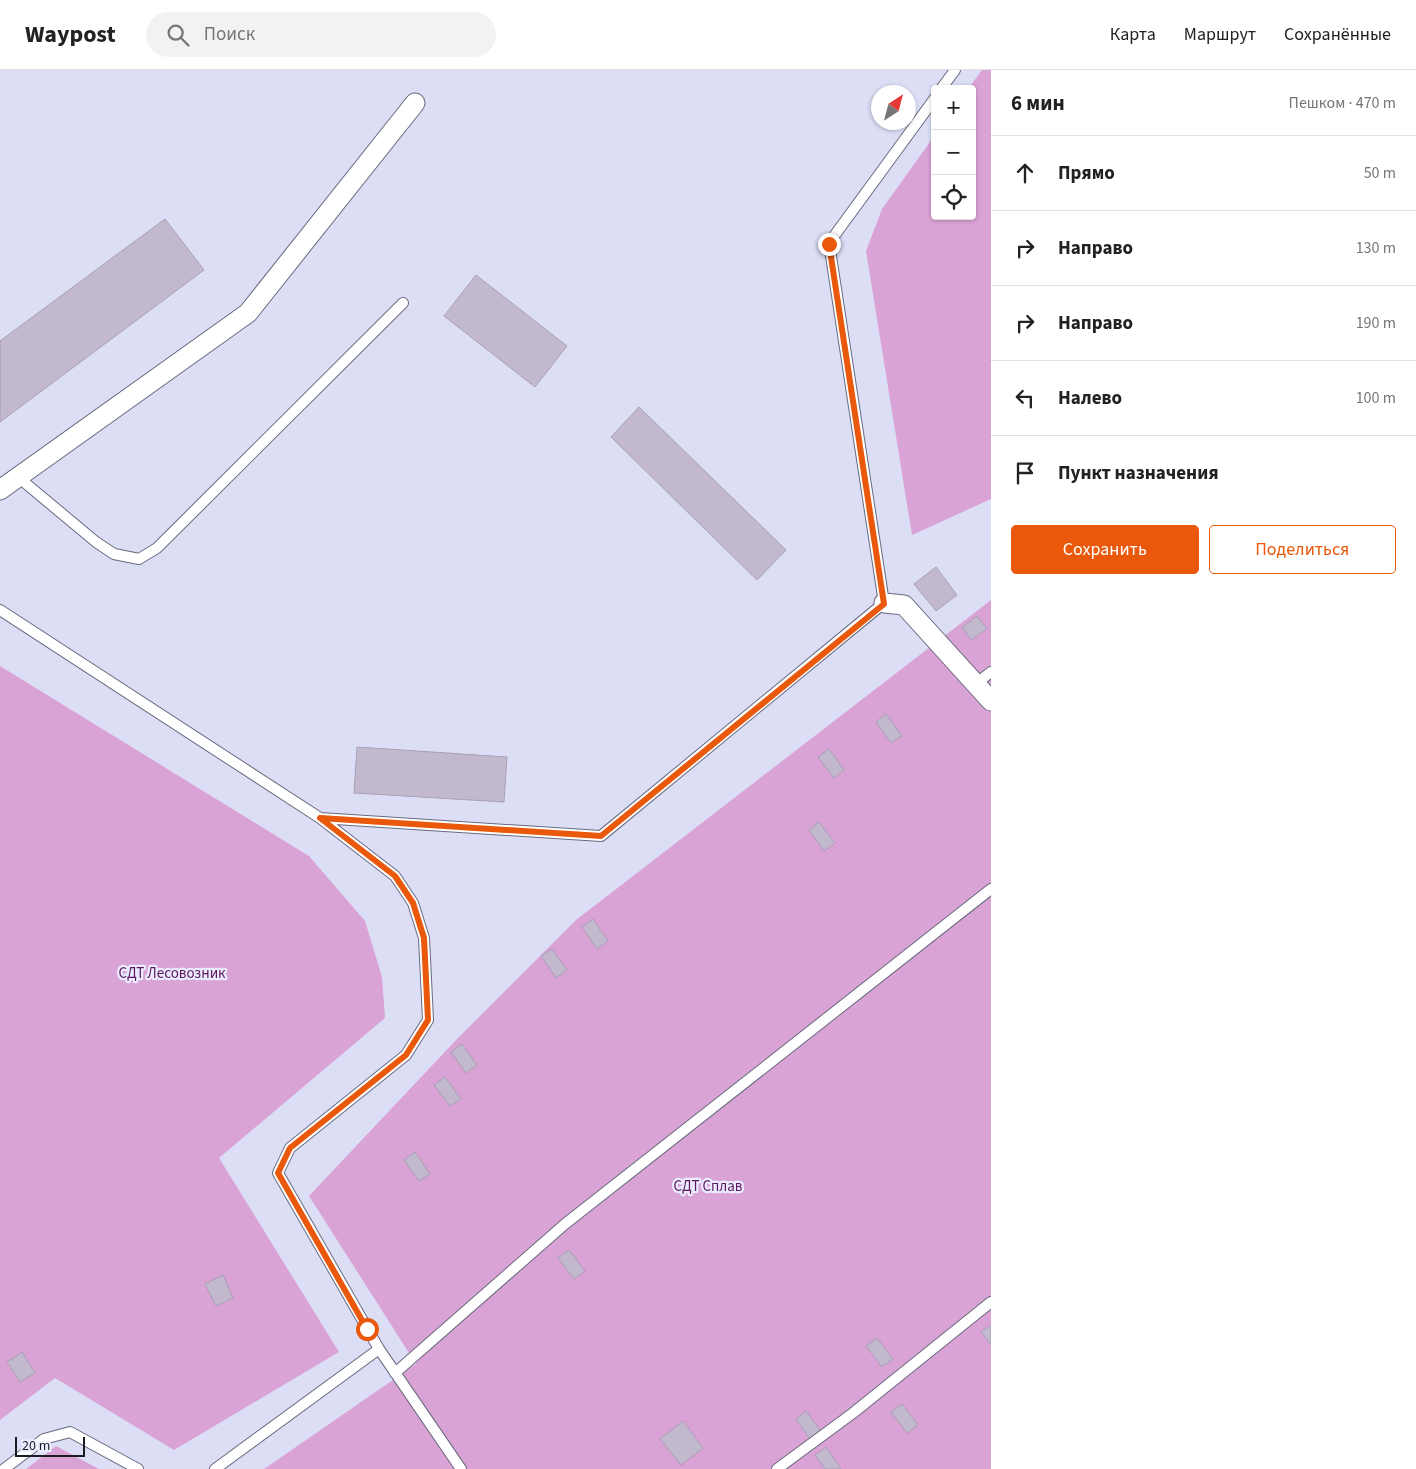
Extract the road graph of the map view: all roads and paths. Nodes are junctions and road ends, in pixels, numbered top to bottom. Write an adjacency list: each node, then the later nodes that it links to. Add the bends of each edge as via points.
1 (955, 70): 2 (lane)
2 (944, 85)
3 (415, 103): 6 (street, via 248,312)
4 (931, 104): 8 (lane, via 829,244)
5 (403, 303): 6 (lane, via 156,548 139,559 114,554 96,542)
6 (18, 477): 7 (street)
7 (0, 490)
8 (884, 604): 10 (street, via 904,605); 12 (lane, via 601,836)
9 (0, 610): 12 (lane)
10 (984, 678): 11 (street)
11 (991, 701)
12 (320, 818): 15 (lane, via 395,876 413,903 424,938 428,1020 406,1055 290,1148 278,1173)
13 (991, 889): 16 (lane, via 565,1224)
14 (991, 1302): 21 (lane)
15 (380, 1349): 16 (lane); 19 (lane)
16 (395, 1373): 20 (lane)
17 (4, 1469): 18 (lane, via 44,1439 70,1432)
18 (138, 1469)
19 (215, 1469)
20 (461, 1469)
21 (777, 1469)

